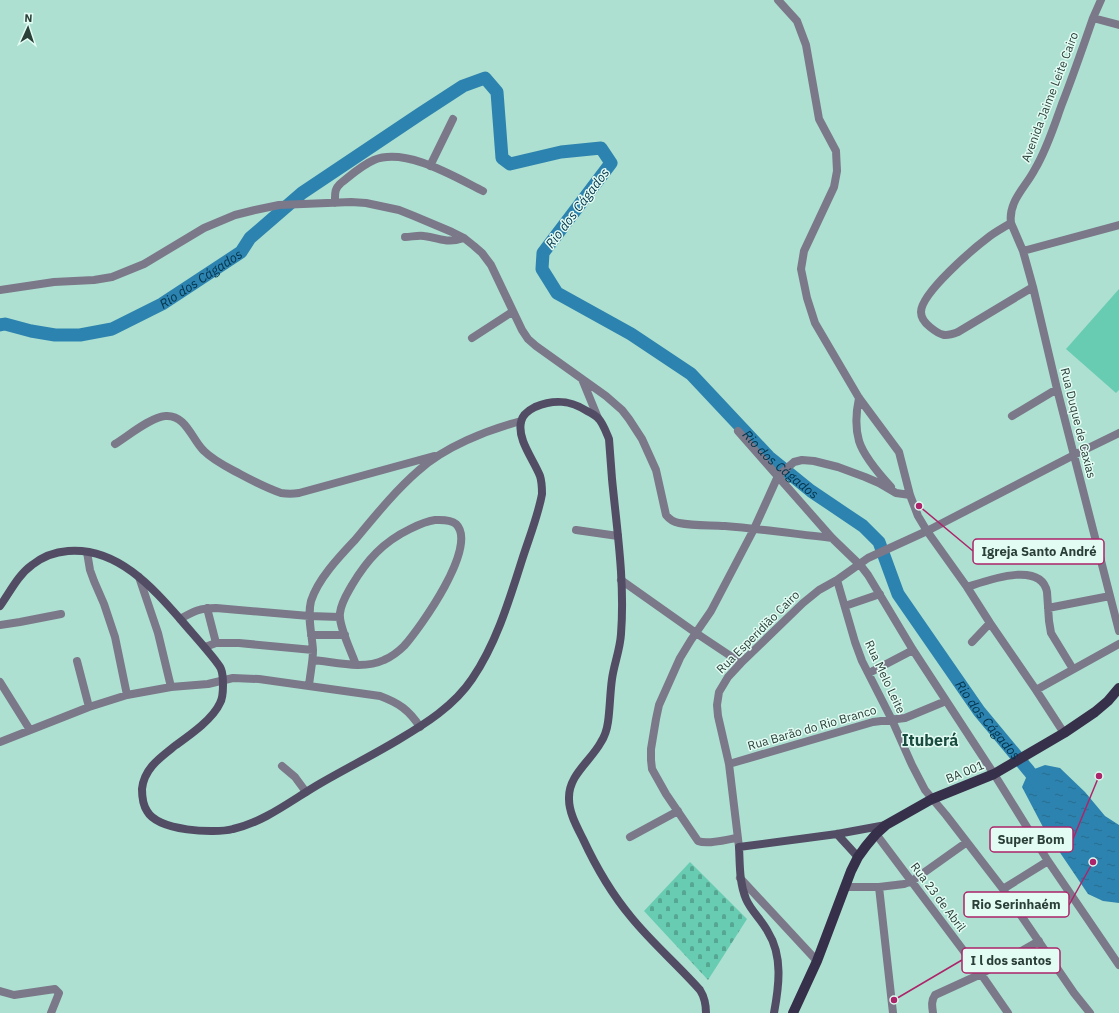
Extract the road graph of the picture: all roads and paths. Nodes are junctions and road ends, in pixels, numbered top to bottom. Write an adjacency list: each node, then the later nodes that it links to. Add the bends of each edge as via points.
1 (778, 0): 20 (street, via 797,21 806,45 819,119 836,151 837,171 834,187 804,251 801,269 815,323)
2 (1101, 0): 3 (street, Avenida Jaime Leite Cairo)
3 (1093, 18): 4 (street); 9 (street, Avenida Jaime Leite Cairo, via 1042,155 1011,208)
4 (1119, 25)
5 (453, 119): 6 (street)
6 (430, 166): 7 (street); 8 (street, via 395,157 374,161 337,187)
7 (483, 191)
8 (335, 203): 12 (street, via 366,202 399,210); 15 (street, via 279,205 222,220 144,264 112,277)
9 (1011, 223): 13 (street, Rua Duque de Caxias); 14 (street, via 990,236 937,285 925,300 921,310 922,316 927,324 946,336 958,332)
10 (1119, 225): 13 (street)
11 (405, 237): 12 (street, via 422,235 455,241)
12 (464, 238): 16 (street, via 482,253 491,265)
13 (1023, 251): 14 (street, Rua Duque de Caxias)
14 (1033, 287): 19 (street, Rua Duque de Caxias)
15 (0, 290)
16 (512, 312): 17 (street); 18 (street, via 528,339)
17 (472, 338)
18 (582, 379): 22 (street); 32 (street, via 622,410 637,430 656,470 666,515 670,520 685,524)
19 (1057, 389): 21 (street); 28 (street, Rua Duque de Caxias)
20 (859, 398): 30 (street, via 856,424 859,440 879,474); 31 (street, via 899,452)
21 (1012, 416)
22 (598, 418): 23 (main road, via 579,405 555,402 529,410); 35 (main road, via 609,439)
23 (521, 421): 27 (street, via 485,432); 81 (main road, via 523,441 540,476 542,494 517,576 496,636 471,680 459,695)
24 (738, 431): 29 (street)
25 (1119, 433): 28 (street)
26 (115, 444): 27 (street, via 155,418 172,417 188,427 202,450 220,463 262,485 292,494)
27 (439, 455): 50 (street, via 397,491 338,559 319,584 311,602)
28 (1074, 455): 34 (street); 44 (street, Rua Duque de Caxias)
29 (779, 475): 30 (street, via 794,462 814,461 838,467 879,483); 32 (street); 36 (street)
30 (896, 493): 31 (street)
31 (910, 495): 34 (street)
32 (754, 529): 36 (street); 56 (street, via 711,611)
33 (576, 530): 35 (street)
34 (924, 533): 38 (street, Rua Esperidião Cairo); 42 (street)
35 (618, 536): 40 (main road)
36 (832, 538): 38 (street)
37 (87, 552): 39 (main road, via 120,563); 45 (main road, via 62,552 42,558 25,571); 77 (street, via 90,570 115,637)
38 (859, 564): 41 (street, Rua Esperidião Cairo); 43 (street)
39 (139, 577): 52 (main road); 74 (street, via 158,633)
40 (621, 580): 56 (street); 111 (main road, via 621,635 612,678 606,732 601,743 574,778 570,788 570,809 586,846 616,897 645,933 700,990 704,997)
41 (837, 580): 46 (street, Rua Melo Leite); 67 (street, Rua Esperidião Cairo, via 803,603)
42 (967, 587): 48 (street, via 1008,576 1033,576 1044,584); 53 (street)
43 (880, 594): 46 (street); 64 (street)
44 (1110, 596): 48 (street); 55 (street, Rua Duque de Caxias)
45 (0, 606)
46 (845, 606): 70 (street, Rua Melo Leite, via 862,662)
47 (207, 608): 50 (street); 52 (street); 60 (street)
48 (1048, 608): 69 (street, via 1051,634)
49 (61, 614): 54 (street)
50 (309, 616): 51 (street); 58 (street)
51 (340, 618): 57 (street); 68 (street, via 342,604 356,579 380,548 403,532 423,523 448,520 456,524 461,534 459,553 445,586 431,608 395,653 378,663)
52 (180, 619): 62 (main road)
53 (990, 623): 59 (street); 76 (street)
54 (0, 625)
55 (1119, 631)
56 (696, 633): 67 (street); 90 (street, via 680,658 659,705 651,749 652,769)
57 (345, 635): 58 (street); 68 (street)
58 (311, 636): 63 (street)
59 (972, 642)
60 (216, 643): 62 (street); 63 (street)
61 (1119, 644): 69 (street)
62 (205, 647): 71 (main road, via 221,670)
63 (313, 650): 65 (street)
64 (913, 650): 70 (street); 78 (street)
65 (313, 660): 68 (street); 73 (street)
66 (77, 661): 79 (street)
67 (741, 662): 85 (street, Rua Esperidião Cairo, via 722,685 717,698)
68 (356, 665)
69 (1074, 669): 76 (street)
70 (869, 673): 80 (street, Rua Melo Leite)
71 (223, 681): 73 (street, via 244,678); 74 (street); 88 (main road, via 221,703 215,712 149,769 142,794 147,812 159,822 182,829 221,832 251,824)
72 (0, 682): 82 (street)
73 (309, 686): 81 (street, via 380,696 407,710)
74 (171, 687): 77 (street)
75 (1119, 688): 83 (main road, BA 001, via 1095,712)
76 (1036, 690): 83 (street)
77 (127, 695): 79 (street)
78 (946, 700): 80 (street, Rua Barão do Rio Branco, via 911,716); 87 (street)
79 (89, 707): 82 (street)
80 (892, 720): 85 (street, Rua Barão do Rio Branco, via 873,722); 89 (street, Rua Melo Leite, via 912,765)
81 (420, 727): 88 (main road)
82 (30, 730): 84 (street)
83 (1064, 733): 87 (main road, BA 001)
84 (0, 742)
85 (728, 764): 95 (street, Rua Esperidião Cairo)
86 (282, 766): 88 (street, via 296,777)
87 (996, 773): 89 (main road, BA 001); 99 (street)
88 (306, 792)
89 (932, 799): 91 (main road, BA 001); 96 (street, Rua Melo Leite)
90 (678, 812): 94 (street); 95 (street, via 696,839 701,842)
91 (886, 825): 92 (main road); 93 (main road, BA 001)
92 (837, 834): 97 (main road); 98 (main road)
93 (876, 834): 98 (main road, BA 001); 101 (street, Rua 23 de Abril)
94 (630, 837)
95 (738, 838): 97 (street, Rua Esperidião Cairo)
96 (967, 842): 101 (street); 104 (street, Rua Melo Leite)
97 (739, 847): 100 (main road)
98 (858, 857): 102 (main road, BA 001)
99 (1048, 861): 104 (street); 107 (street)
100 (740, 878): 106 (street); 112 (main road, via 746,900 768,932 776,950 779,974)
101 (912, 881): 103 (street); 108 (street, Rua 23 de Abril)
102 (846, 887): 103 (street); 106 (main road, BA 001)
103 (879, 887): 114 (street)
104 (1003, 889): 105 (street, Rua Melo Leite)
105 (1039, 941): 108 (street); 117 (street, Rua Melo Leite)
106 (817, 961): 113 (main road, BA 001)
107 (1119, 965)
108 (981, 974): 115 (street, via 935,995 932,999); 116 (street, Rua 23 de Abril)
109 (0, 991): 110 (street, via 14,996 55,990 59,993)
110 (51, 1013)
111 (706, 1013)
112 (774, 1013)
113 (792, 1013)
114 (893, 1013)
115 (933, 1013)
116 (1008, 1013)
117 (1090, 1013)

